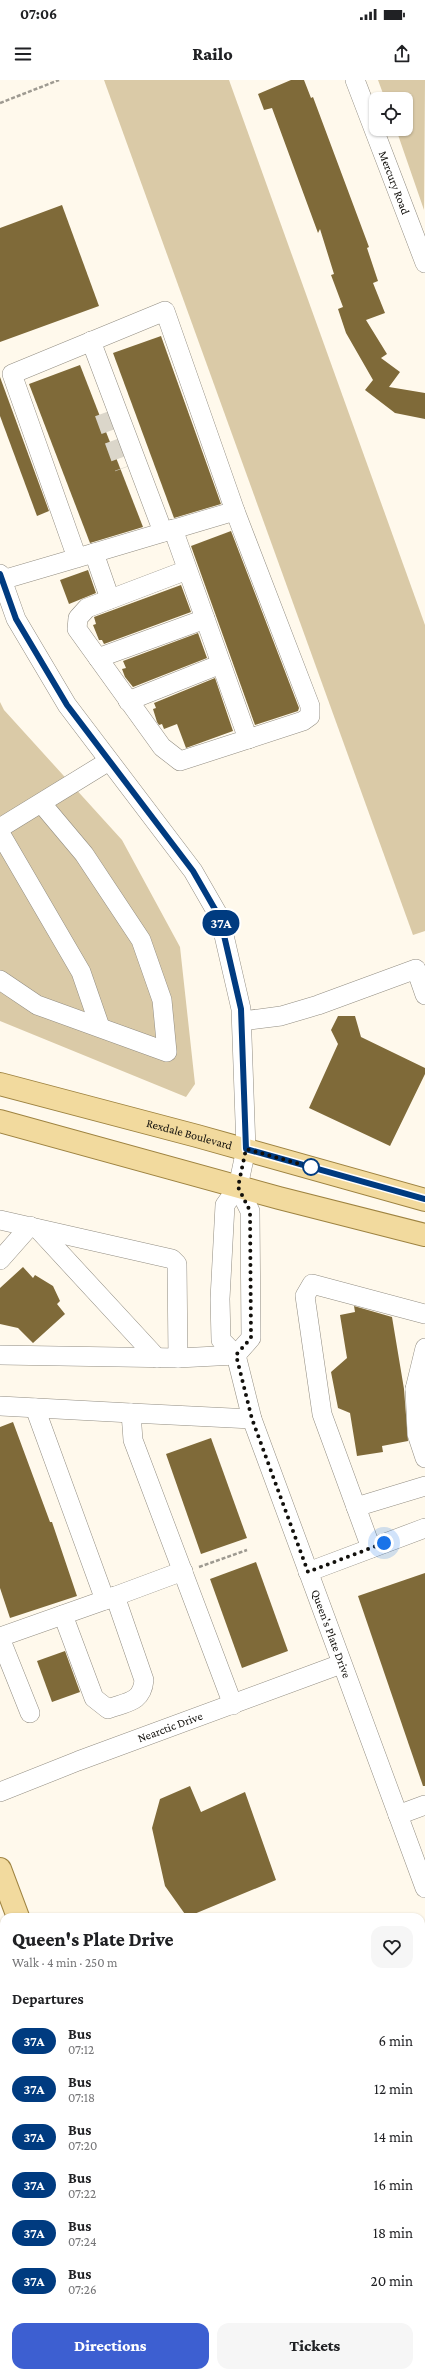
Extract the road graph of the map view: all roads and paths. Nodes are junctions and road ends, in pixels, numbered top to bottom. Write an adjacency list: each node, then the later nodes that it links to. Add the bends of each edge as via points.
1 (59, 80): 3 (path)
2 (354, 80): 4 (street, Mercury Road)
3 (0, 103)
4 (425, 263)
5 (92, 345): 6 (street, via 104,352); 7 (street, via 88,360); 10 (street, via 164,311); 11 (street); 12 (street, via 12,374)
6 (124, 405)
7 (104, 413)
8 (144, 460): 11 (street, via 164,517)
9 (124, 468): 11 (street, via 149,522)
10 (235, 511): 11 (street); 20 (street, via 310,706 310,716 303,721)
11 (165, 529): 12 (street); 13 (street)
12 (85, 555): 14 (street); 15 (street)
13 (187, 570): 15 (street); 16 (street)
14 (1, 577): 21 (street, via 16,619 39,659 67,705)
15 (110, 599): 17 (street, via 87,608 78,618 77,629)
16 (205, 619): 17 (street); 18 (street)
17 (98, 658): 19 (street)
18 (221, 664): 19 (street); 20 (street)
19 (128, 701): 20 (street, via 162,747 180,761)
20 (248, 739)
21 (109, 761): 22 (street); 27 (street, via 193,871 220,918)
22 (42, 804): 23 (street); 28 (street, via 84,854 141,940 162,1000 167,1052)
23 (0, 828)
24 (0, 833): 28 (street, via 81,972)
25 (0, 980): 28 (street, via 37,1005)
26 (425, 995): 27 (street, via 416,969 318,1005 281,1016)
27 (242, 1021): 33 (street)
28 (100, 1027)
29 (0, 1079): 31 (main road)
30 (0, 1084): 31 (main road, Rexdale Boulevard)
31 (27, 1091): 33 (main road, Rexdale Boulevard)
32 (0, 1121): 34 (main road)
33 (246, 1149): 34 (street); 35 (main road, Rexdale Boulevard)
34 (238, 1187): 38 (main road); 43 (street, via 250,1211 251,1338); 43 (street, via 225,1205 220,1299 221,1340)
35 (425, 1200)
36 (0, 1220): 37 (street)
37 (34, 1228): 39 (street); 44 (street); 45 (street, via 172,1259 176,1264)
38 (425, 1235)
39 (0, 1260)
40 (425, 1314): 53 (street, via 312,1284 305,1296 322,1414)
41 (425, 1348): 46 (street)
42 (0, 1355): 44 (street)
43 (236, 1355): 45 (street); 50 (street, Queen's Plate Drive)
44 (157, 1358): 45 (street)
45 (178, 1358)
46 (420, 1390): 51 (street, via 417,1434)
47 (0, 1406): 48 (street)
48 (35, 1408): 49 (street); 59 (street)
49 (132, 1413): 50 (street); 57 (street, via 133,1440)
50 (252, 1419): 58 (street, Queen's Plate Drive)
51 (425, 1458)
52 (425, 1486): 53 (street)
53 (356, 1507): 55 (street)
54 (425, 1528): 55 (street)
55 (371, 1548): 58 (street)
56 (247, 1550): 57 (path)
57 (183, 1572): 59 (street); 63 (street)
58 (308, 1572): 62 (street, Queen's Plate Drive)
59 (110, 1598): 60 (street); 60 (street, via 144,1680 143,1691 132,1701 108,1708 94,1698)
60 (63, 1615): 61 (street)
61 (0, 1638): 64 (street)
62 (341, 1664): 63 (street, Nearctic Drive); 67 (street, Queen's Plate Drive)
63 (233, 1705): 65 (street, Nearctic Drive)
64 (30, 1713)
65 (0, 1792)
66 (425, 1805): 67 (street)
67 (398, 1815): 69 (street, Queen's Plate Drive)
68 (0, 1869): 70 (main road)
69 (425, 1888)
70 (16, 1913)

